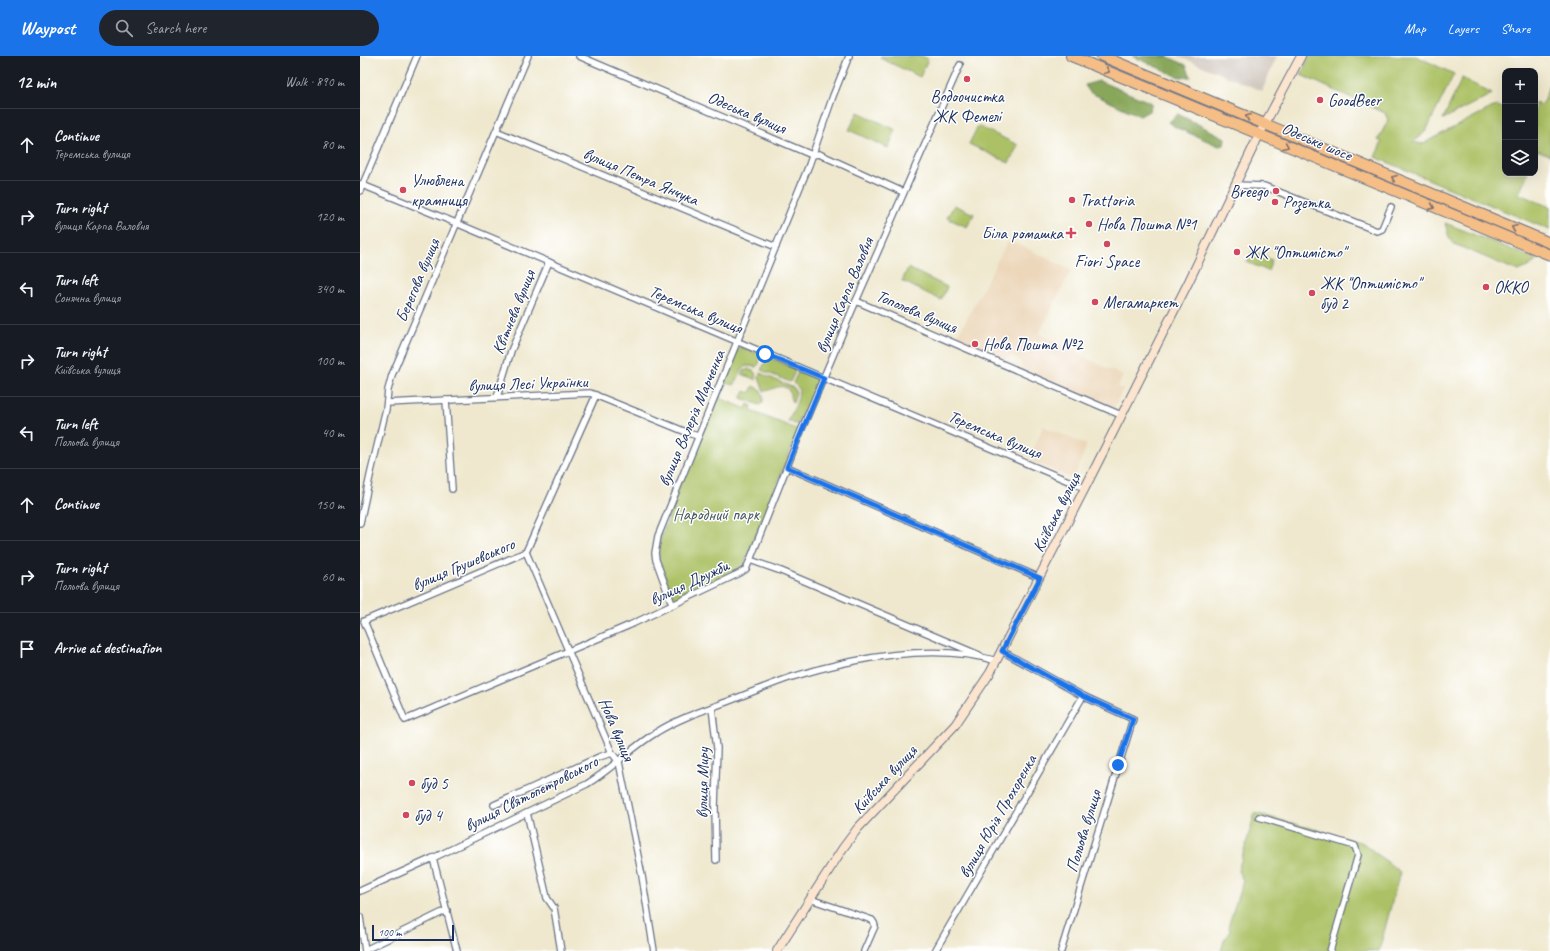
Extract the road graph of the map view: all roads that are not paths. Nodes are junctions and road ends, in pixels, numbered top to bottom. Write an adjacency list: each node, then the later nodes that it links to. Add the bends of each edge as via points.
1 (416, 56): 13 (street)
2 (528, 56): 10 (street, Берегова вулиця)
3 (579, 56): 12 (street, Одеська вулиця)
4 (849, 56): 12 (street, вулиця Валерія Марченка)
5 (1071, 56): 11 (highway, Одеське шосе, one-way to 11)
6 (1102, 56): 9 (highway, Одеське шосе, one-way to 6)
7 (1301, 56): 9 (street, Київська вулиця)
8 (960, 65): 16 (street, вулиця Карпа Валовня)
9 (1265, 124): 11 (street, Київська вулиця); 19 (highway, Одеське шосе, one-way to 9)
10 (496, 131): 18 (street, Берегова вулиця); 20 (street, вулиця Петра Янчука)
11 (1260, 135): 14 (street, Київська вулиця); 21 (highway, Одеське шосе, one-way to 21)
12 (812, 155): 16 (street, Одеська вулиця, via 819,154); 20 (street, вулиця Валерія Марченка)
13 (361, 184): 15 (street); 18 (street, Теремська вулиця)
14 (1235, 185): 17 (street, via 1264,186 1377,231 1382,229); 30 (street, Київська вулиця)
15 (360, 191)
16 (903, 192): 23 (street, вулиця Карпа Валовня)
17 (1391, 207)
18 (456, 223): 22 (street, Теремська вулиця); 29 (street, Берегова вулиця, via 392,375)
19 (1550, 243)
20 (776, 247): 24 (street, вулиця Валерія Марченка)
21 (1550, 256)
22 (549, 262): 24 (street, Теремська вулиця); 27 (street, Квітнева вулиця, via 512,351)
23 (856, 301): 25 (street, вулиця Карпа Валовня); 30 (street, Тополева вулиця)
24 (738, 342): 25 (street, Теремська вулиця); 31 (street, вулиця Валерія Марченка)
25 (824, 378): 32 (street, вулиця Карпа Валовня); 33 (street, Теремська вулиця)
26 (596, 395): 27 (street, вулиця Лесі Українки, via 584,393); 31 (street, вулиця Лесі Українки); 36 (street, вулиця Грушевського)
27 (497, 397): 28 (street, вулиця Лесі Українки)
28 (446, 400): 29 (street, вулиця Лесі Українки); 34 (street, вулиця Лесі Українки)
29 (387, 403): 35 (street, Берегова вулиця)
30 (1121, 415): 33 (street, Київська вулиця)
31 (698, 436): 39 (street, вулиця Валерія Марченка, via 667,510 656,545 656,560)
32 (787, 467): 37 (street, вулиця Карпа Валовня); 38 (street)
33 (1085, 488): 38 (street, Київська вулиця)
34 (452, 489)
35 (360, 522)
36 (526, 552): 40 (street, Нова вулиця); 46 (street, вулиця Грушевського, via 364,622)
37 (750, 560): 39 (street, вулиця Дружби, via 746,569 740,573); 42 (street, вулиця Дружби)
38 (1040, 578): 41 (street, Київська вулиця)
39 (672, 604): 40 (street, вулиця Дружби, via 630,625)
40 (569, 650): 46 (street, вулиця Дружби); 47 (street, Нова вулиця)
41 (1002, 651): 43 (street, Київська вулиця); 44 (street)
42 (979, 655): 43 (street); 45 (street, вулиця Святопетровського, via 932,652 842,664 791,677)
43 (997, 661): 55 (street, Київська вулиця, via 955,725 858,828)
44 (1083, 696): 64 (street, вулиця Юрія Прохоренка); 65 (street, Польова вулиця, via 1133,719)
45 (712, 708): 48 (street, вулиця Святопетровського, via 657,731); 53 (street, вулиця Миру, via 718,748)
46 (405, 720)
47 (612, 753): 48 (street, Нова вулиця); 49 (street, вулиця Святопетровського)
48 (619, 762): 50 (street, вулиця Святопетровського, via 587,784); 61 (street, Нова вулиця)
49 (494, 805)
50 (527, 813): 52 (street, вулиця Святопетровського); 60 (street, via 547,898 554,908)
51 (1259, 817): 66 (street, via 1355,846 1358,855)
52 (433, 858): 54 (street, вулиця Святопетровського); 56 (street)
53 (716, 860)
54 (360, 891)
55 (810, 899): 62 (street, Київська вулиця); 63 (street, via 872,920 875,926)
56 (447, 910): 58 (street); 59 (street)
57 (360, 917): 58 (street)
58 (365, 950)
59 (457, 951)
60 (561, 951)
61 (654, 951)
62 (777, 951)
63 (864, 951)
64 (934, 951)
65 (1061, 951)
66 (1330, 951)

